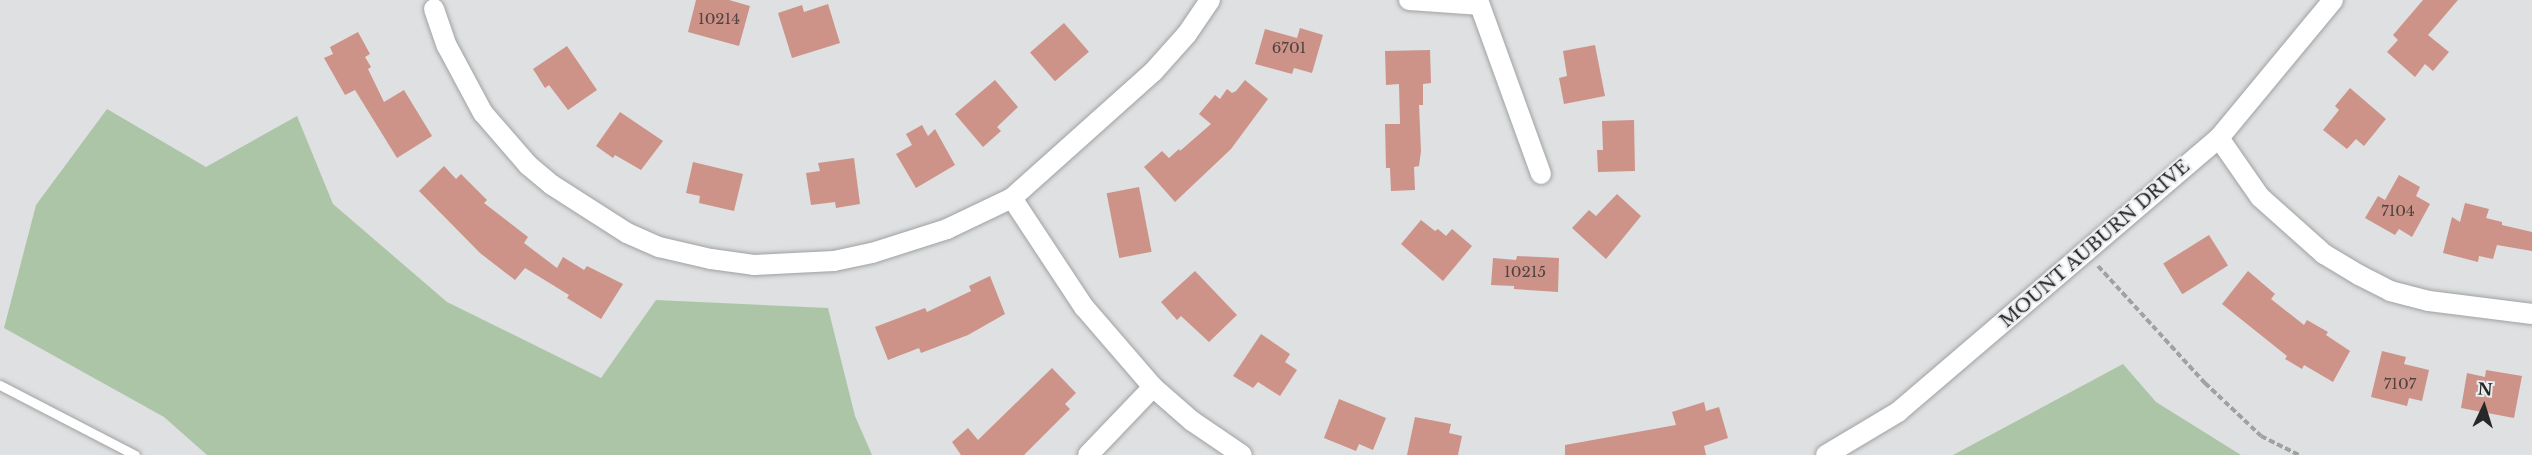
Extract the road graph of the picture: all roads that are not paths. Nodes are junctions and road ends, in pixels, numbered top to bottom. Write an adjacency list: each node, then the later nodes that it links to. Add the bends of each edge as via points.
1 (1210, 0): 8 (street, via 1187,34 1153,72)
2 (1409, 0): 4 (street)
3 (2333, 0): 6 (street, MOUNT AUBURN DRIVE)
4 (1478, 2): 7 (street)
5 (434, 9): 8 (street, via 447,46 483,113 521,158 589,210 627,233 659,246 754,265 834,261 947,229)
6 (2219, 138): 9 (street, via 2260,197 2324,254 2359,275 2390,291 2429,301); 15 (street, MOUNT AUBURN DRIVE, via 1898,412)
7 (1541, 174)
8 (1012, 198): 11 (street, via 1084,307)
9 (2532, 314)
10 (0, 385): 12 (lane)
11 (1153, 387): 13 (street); 14 (street, via 1192,421)
12 (135, 455)
13 (1088, 455)
14 (1242, 455)
15 (1826, 455)

